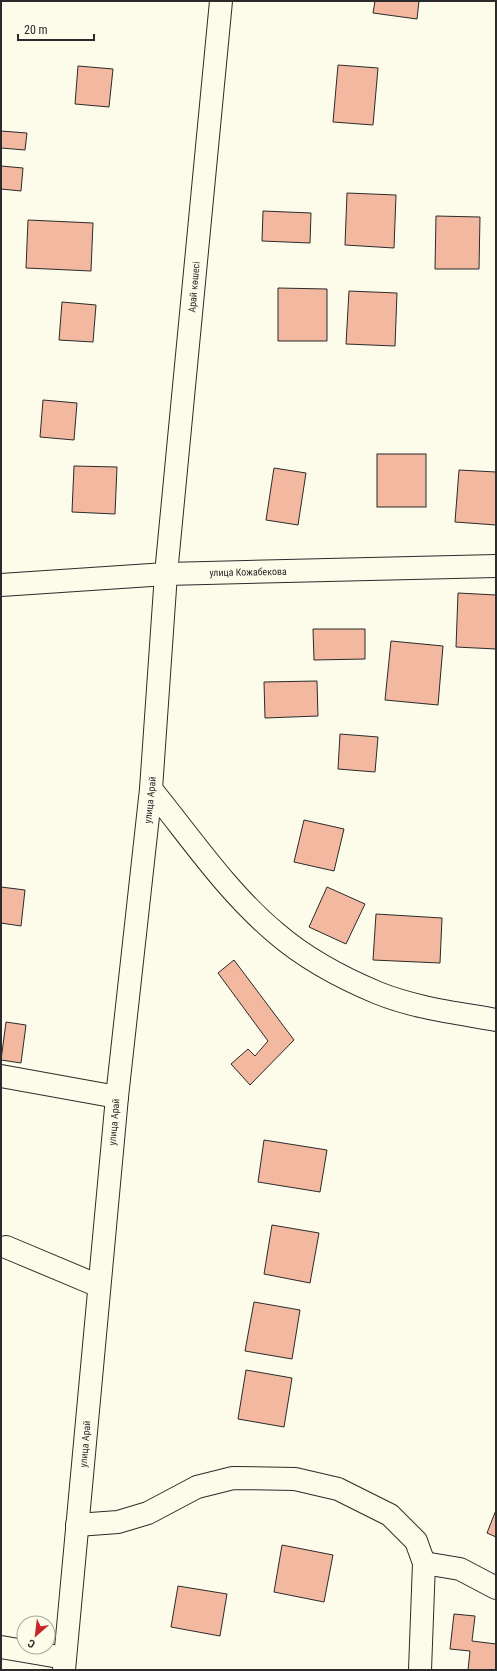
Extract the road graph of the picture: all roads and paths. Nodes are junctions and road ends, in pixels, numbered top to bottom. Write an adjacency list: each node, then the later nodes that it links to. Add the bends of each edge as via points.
1 (221, 1): 3 (street, Арай көшесі)
2 (496, 566): 3 (street, улица Кожабекова)
3 (166, 574): 4 (street, улица Кожабекова); 5 (street, улица Арай)
4 (1, 584)
5 (151, 789): 6 (street, via 232,891 276,934 331,972 379,993 420,1005); 8 (street, улица Арай)
6 (496, 1020)
7 (1, 1076): 8 (street)
8 (116, 1097): 10 (street, улица Арай)
9 (6, 1247): 10 (street)
10 (99, 1286): 11 (street, улица Арай)
11 (77, 1525): 12 (street, via 118,1522 148,1513 197,1487 233,1478 294,1479 338,1488 390,1515 416,1541); 15 (street, улица Арай)
12 (424, 1563): 13 (street, via 460,1569); 16 (street)
13 (496, 1588)
14 (1, 1647): 15 (street)
15 (64, 1664)
16 (420, 1670)

